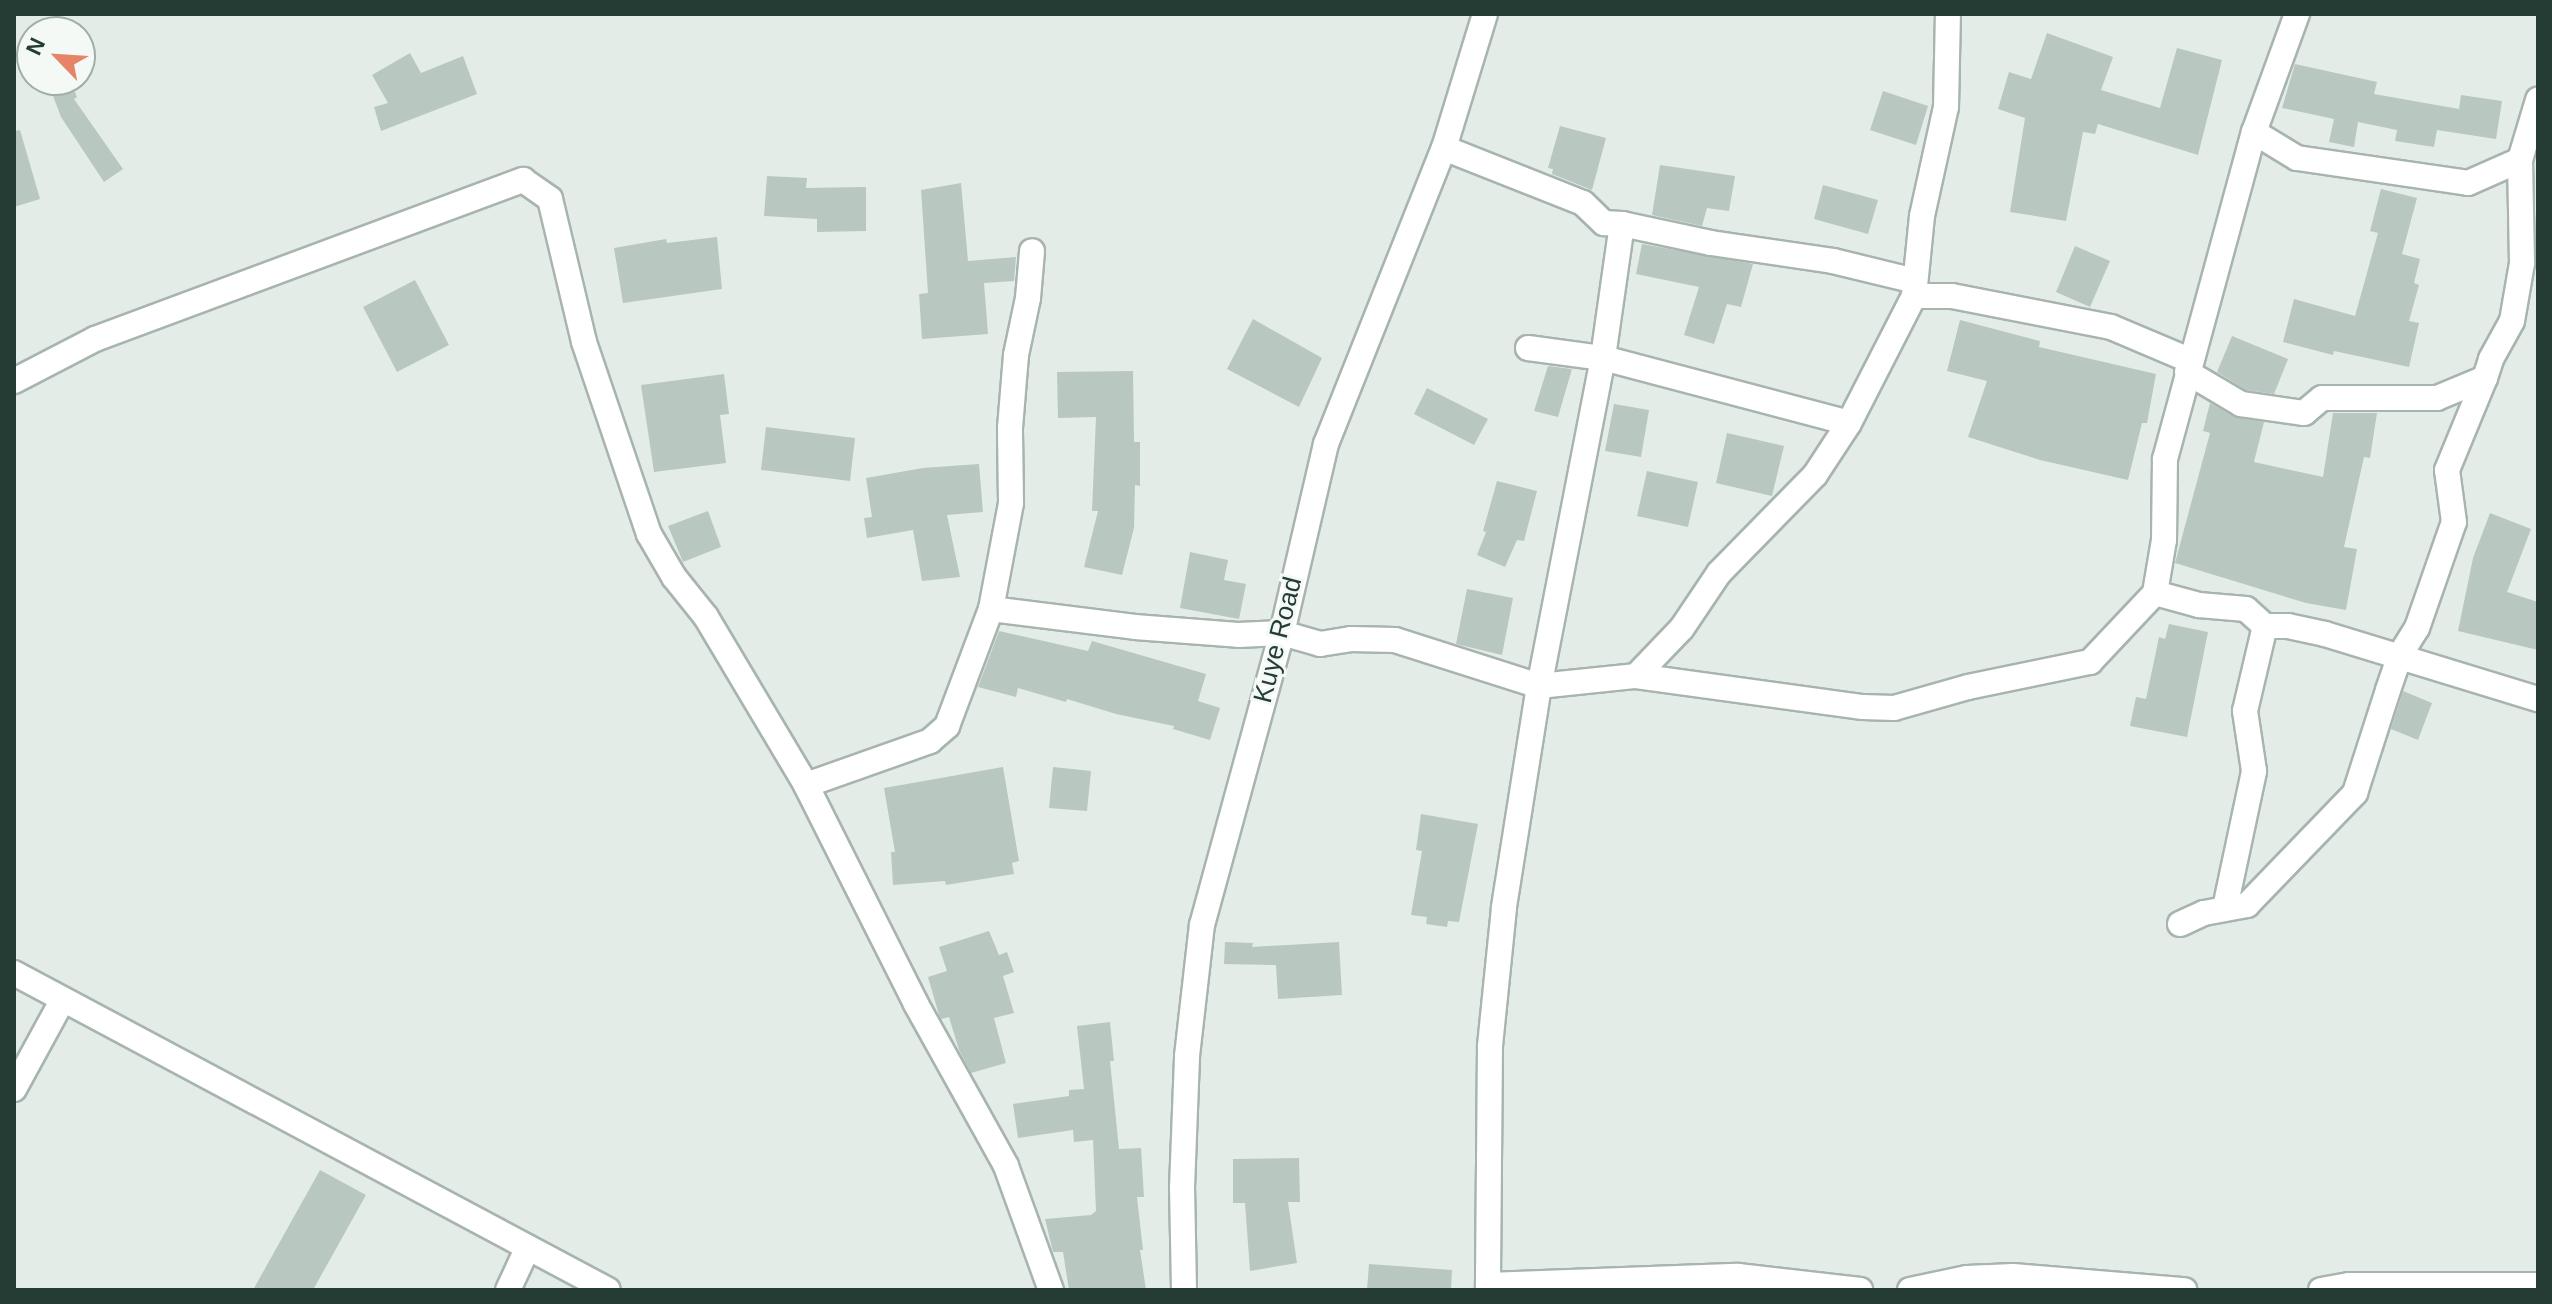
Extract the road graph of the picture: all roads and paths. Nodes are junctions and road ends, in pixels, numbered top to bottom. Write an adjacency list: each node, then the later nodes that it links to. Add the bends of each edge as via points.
1 (1485, 14): 6 (street, Kuye Road)
2 (1948, 14): 10 (street, via 1946,107 1922,216)
3 (2297, 14): 5 (street)
4 (2538, 100): 7 (street)
5 (2254, 132): 7 (street, via 2297,158 2468,183); 13 (street)
6 (1444, 148): 8 (street, via 1583,203 1604,223); 20 (street, Kuye Road, via 1326,444)
7 (2520, 160): 14 (street, via 2522,263 2512,321)
8 (1622, 224): 10 (street, via 1833,261); 12 (street)
9 (1032, 251): 18 (street, via 1016,355 1011,503)
10 (1915, 288): 13 (street, via 2111,327); 16 (street)
11 (1528, 348): 12 (street)
12 (1603, 358): 16 (street); 23 (street)
13 (2188, 366): 14 (street, via 2241,404 2304,413 2322,398 2437,398); 17 (street, via 2165,459 2164,540)
14 (2485, 378): 21 (street, via 2447,470 2454,522 2417,628)
15 (14, 381): 25 (street, via 95,339 523,180 550,199 584,342 649,534 706,617)
16 (1849, 423): 22 (street, via 1815,475 1719,573 1682,628)
17 (2155, 593): 19 (street, via 2199,605 2246,609); 22 (street, via 2090,662 1894,708)
18 (991, 609): 20 (street, via 1135,627); 25 (street, via 947,726 930,741)
19 (2265, 626): 21 (street, via 2288,626); 26 (street, via 2245,711 2254,771)
20 (1282, 633): 23 (street, via 1320,644 1395,640); 37 (street, Kuye Road, via 1202,925 1187,1056)
21 (2400, 655): 24 (street); 26 (street, via 2355,793 2247,905)
22 (1636, 676): 23 (street)
23 (1539, 686): 33 (street, via 1504,908 1490,1047)
24 (2538, 699)
25 (806, 785): 36 (street, via 916,1004 1006,1166)
26 (2225, 908): 27 (street)
27 (2180, 924)
28 (14, 973): 29 (street)
29 (63, 999): 30 (street); 31 (street)
30 (14, 1089)
31 (528, 1247): 34 (street); 35 (street)
32 (2538, 1285): 41 (street, via 2349,1285)
33 (1488, 1288): 38 (street, via 1738,1276)
34 (508, 1290)
35 (608, 1290)
36 (1051, 1290)
37 (1184, 1290)
38 (1860, 1290)
39 (1910, 1290): 40 (street, via 1967,1278 2013,1276)
40 (2184, 1290)
41 (2321, 1290)

